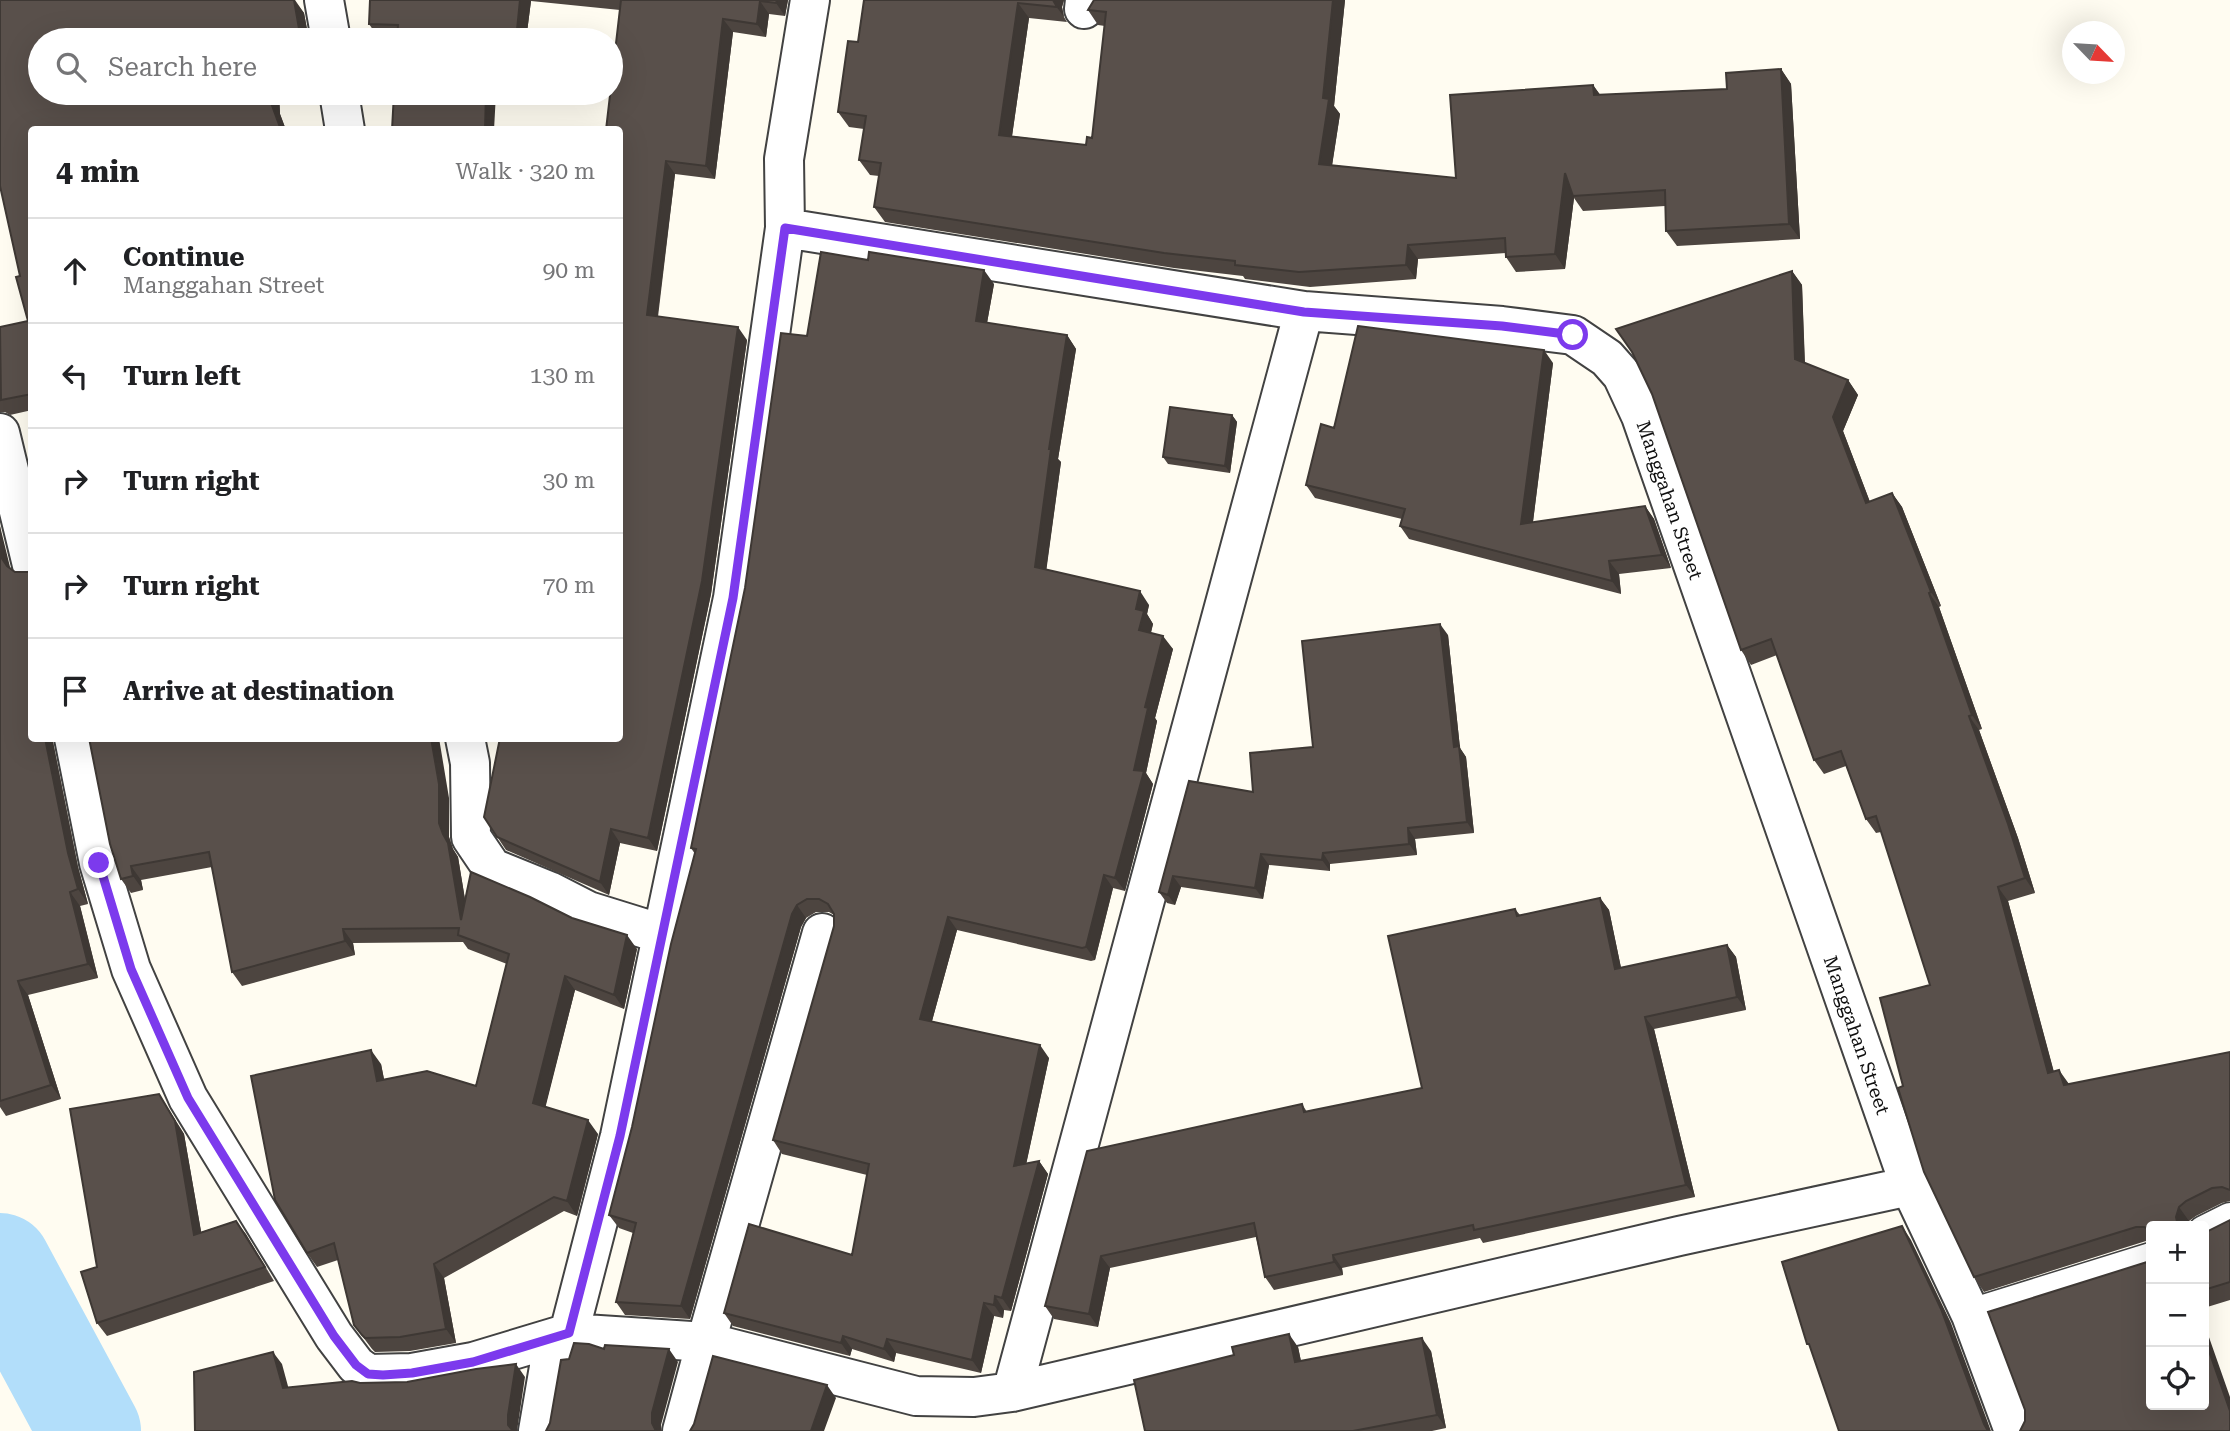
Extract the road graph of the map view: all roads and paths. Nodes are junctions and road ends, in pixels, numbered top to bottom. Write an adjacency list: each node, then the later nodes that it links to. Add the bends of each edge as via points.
1 (324, 0): 3 (street)
2 (810, 0): 6 (street, via 784,159)
3 (329, 28)
4 (341, 105): 5 (street)
5 (344, 126)
6 (785, 228): 7 (street, Manggahan Street); 13 (street, via 733,598)
7 (1304, 312): 14 (street, Manggahan Street, via 1573,335 1622,374 1641,416); 21 (street)
8 (0, 433): 9 (street)
9 (28, 548)
10 (75, 742): 19 (street, via 99,863 131,969 188,1098 356,1365 368,1374 412,1373 473,1362)
11 (466, 742): 13 (street, via 471,838 492,868 588,911)
12 (822, 933): 20 (street)
13 (662, 934): 19 (street, via 620,1136)
14 (1910, 1186): 18 (street, Manggahan Street); 21 (street)
15 (2230, 1219): 16 (lane)
16 (2209, 1230)
17 (2146, 1261): 18 (lane)
18 (1971, 1315): 24 (street, Manggahan Street)
19 (562, 1335): 20 (street); 22 (street)
20 (706, 1342): 21 (street, via 916,1396); 23 (street)
21 (1012, 1392)
22 (538, 1431)
23 (682, 1431)
24 (2014, 1431)

